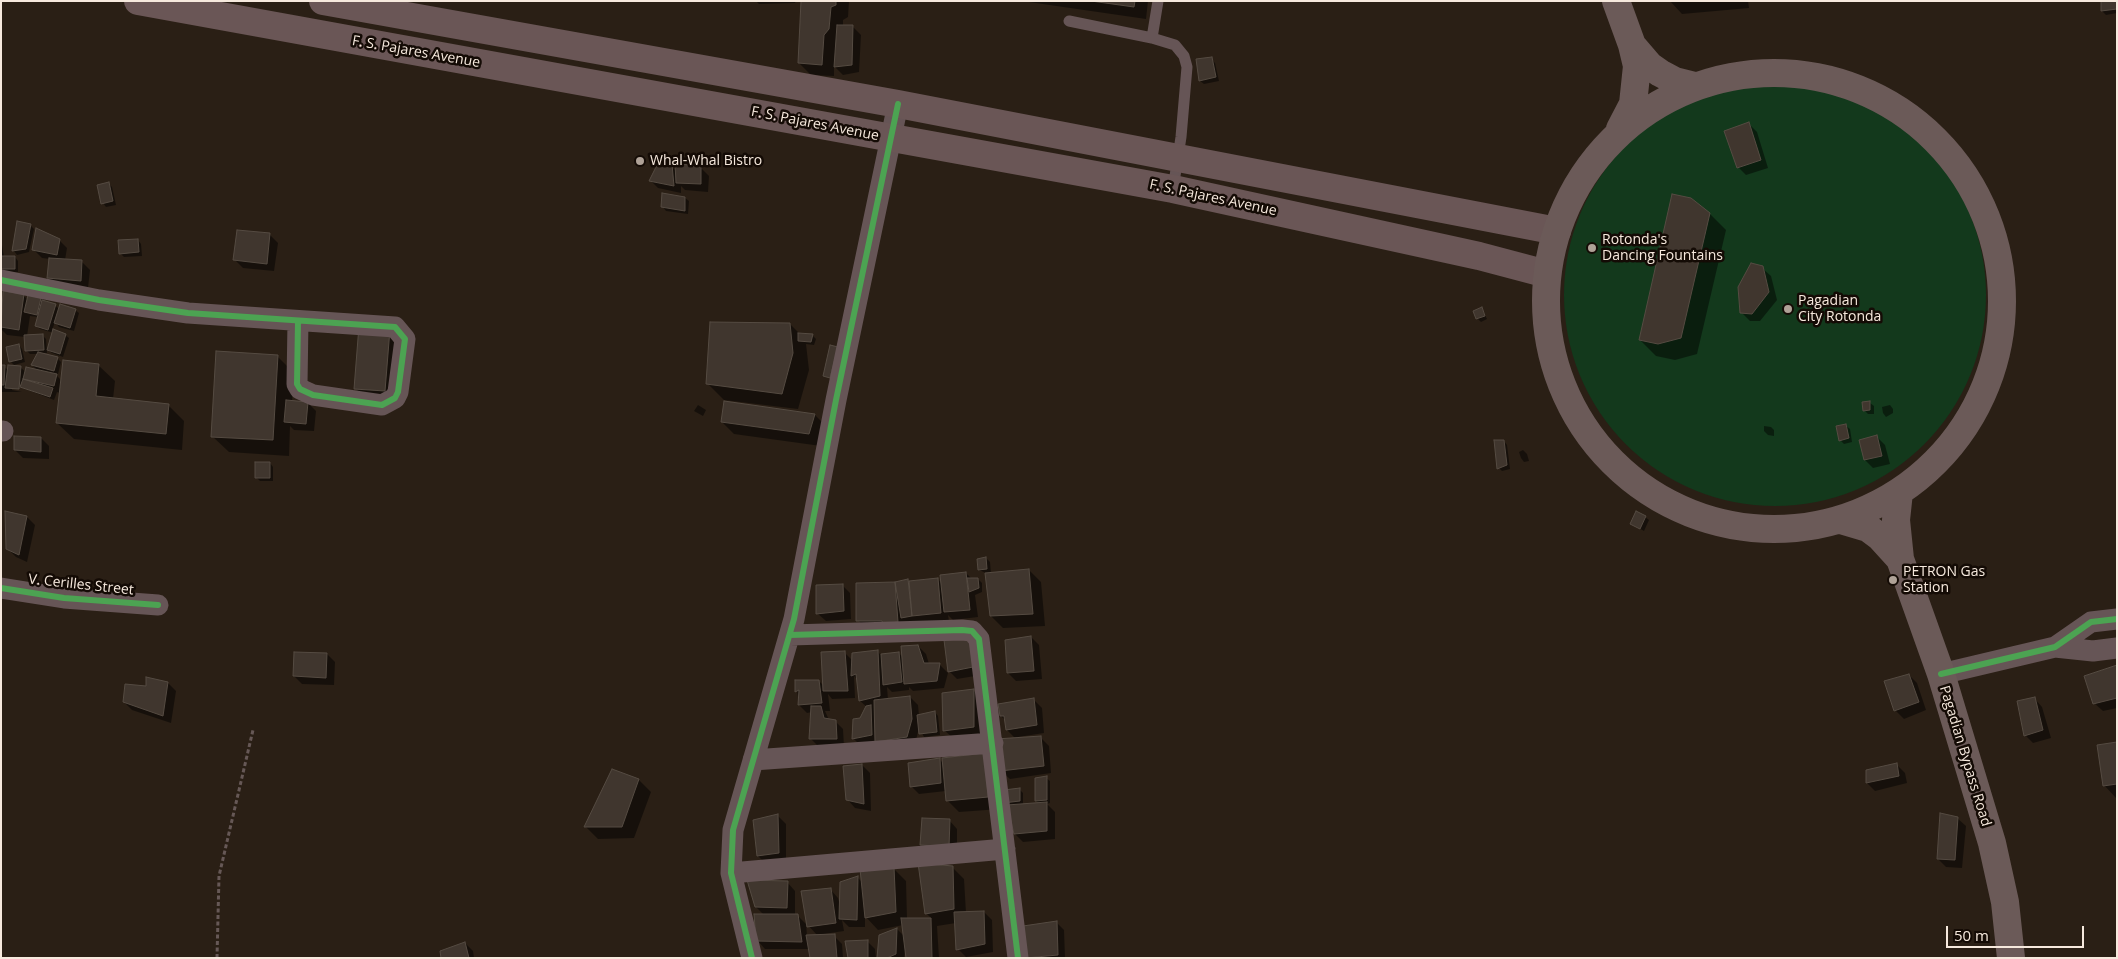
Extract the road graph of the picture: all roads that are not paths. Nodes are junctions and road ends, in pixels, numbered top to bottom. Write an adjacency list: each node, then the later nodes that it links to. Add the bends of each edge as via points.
1 (138, 1): 10 (main road, F. S. Pajares Avenue)
2 (323, 1): 8 (main road)
3 (1158, 1): 6 (lane)
4 (1616, 1): 7 (highway)
5 (1069, 21): 6 (lane)
6 (1152, 38): 14 (lane, via 1175,45 1184,56 1186,67)
7 (1632, 45): 9 (highway, via 1660,73); 12 (highway, via 1637,66 1633,104)
8 (700, 68): 10 (main road); 11 (main road)
9 (1695, 86): 12 (highway, via 1640,115); 20 (highway, via 1754,72 1814,75 1843,82 1885,100 1922,126 1958,165 1978,197 1993,239 2001,284 2002,314 1994,359 1978,402 1963,428 1945,452)
10 (694, 102): 13 (main road, F. S. Pajares Avenue)
11 (898, 104): 13 (street); 14 (main road)
12 (1617, 135): 16 (highway, via 1581,179)
13 (892, 139): 15 (main road, F. S. Pajares Avenue); 26 (street)
14 (1178, 157): 15 (lane); 16 (main road)
15 (1173, 189): 17 (main road, F. S. Pajares Avenue)
16 (1557, 231): 17 (highway)
17 (1547, 274): 21 (highway, via 1546,315 1550,348 1565,396 1586,432 1618,469 1643,490 1679,510 1718,524 1759,530 1800,528)
18 (1, 280): 19 (street, via 188,313)
19 (298, 321): 19 (street, via 297,384 300,389 313,395 382,405 395,398 405,339 395,327)
20 (1899, 492): 21 (highway); 22 (highway, Pagadian Bypass Road, via 1896,520)
21 (1841, 520): 22 (highway, Pagadian Bypass Road, via 1868,528)
22 (1900, 559): 29 (highway, Pagadian Bypass Road)
23 (1, 588): 24 (street, V. Cerilles Street, via 64,598)
24 (158, 605)
25 (2117, 619): 27 (street, via 2091,622)
26 (790, 635): 30 (street, via 972,631 982,648); 31 (street)
27 (2055, 647): 28 (street, via 2093,652); 29 (street)
28 (2117, 648)
29 (1941, 674): 36 (highway, Pagadian Bypass Road, via 1992,843 2005,902)
30 (993, 742): 31 (street); 32 (street)
31 (753, 760): 33 (street, via 733,830)
32 (1005, 849): 33 (street); 35 (street)
33 (731, 873): 34 (street)
34 (752, 958)
35 (1018, 958)
36 (2011, 958)

